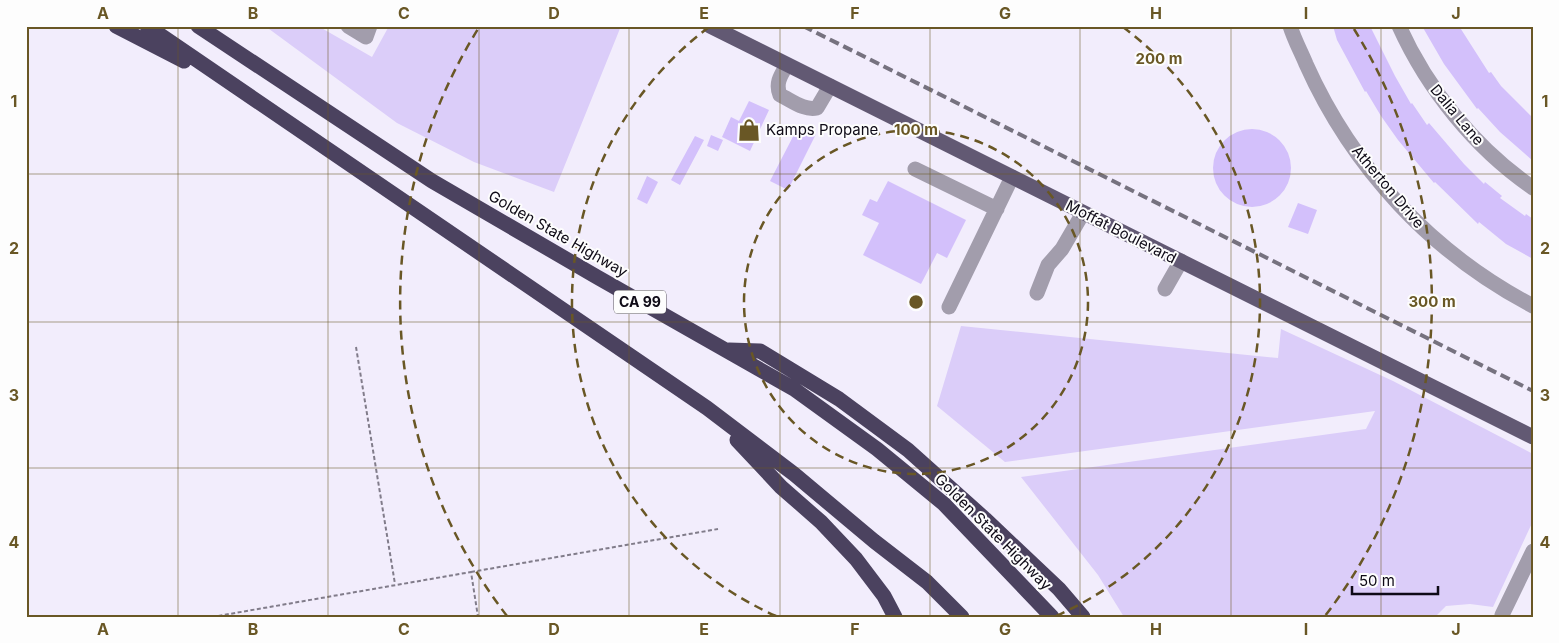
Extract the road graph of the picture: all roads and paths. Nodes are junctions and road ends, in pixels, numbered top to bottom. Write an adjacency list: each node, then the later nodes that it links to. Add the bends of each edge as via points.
1 (116, 26): 12 (highway)
2 (147, 26): 12 (highway)
3 (198, 26): 9 (highway, Golden State Highway / CA 99)
4 (348, 26): 5 (street, via 366,37)
5 (370, 26)
6 (710, 26): 10 (main road, Moffat Boulevard)
7 (1290, 26): 21 (street, Atherton Drive, via 1317,88 1345,136 1385,188 1420,227 1466,264)
8 (1399, 26): 15 (street, Dalia Lane, via 1433,88 1480,144 1511,173)
9 (210, 32): 24 (highway, Golden State Highway / CA 99, via 432,181)
10 (787, 64): 11 (main road, Moffat Boulevard); 11 (street, via 777,84 780,95 804,107 817,108)
11 (830, 86): 14 (main road, Moffat Boulevard)
12 (245, 92): 25 (highway)
13 (915, 170): 16 (street)
14 (1012, 177): 16 (street); 17 (main road, Moffat Boulevard)
15 (1533, 188)
16 (996, 209): 22 (street)
17 (1084, 213): 18 (main road, Moffat Boulevard); 20 (street, via 1048,265)
18 (1181, 262): 19 (street); 26 (main road, Moffat Boulevard)
19 (1165, 289)
20 (1037, 293)
21 (1533, 306)
22 (948, 307)
23 (356, 347): 30 (path)
24 (724, 349): 35 (highway, Golden State Highway / CA 99, via 794,389 877,449 944,504); 36 (highway, via 760,351 839,399 900,444 1059,589)
25 (707, 408): 33 (highway, via 781,487 856,559 884,596); 34 (highway, via 927,582)
26 (1533, 437)
27 (718, 530): 29 (path)
28 (1533, 551): 37 (street)
29 (471, 572): 30 (path); 32 (path)
30 (395, 584): 31 (path)
31 (212, 617)
32 (478, 617)
33 (895, 617)
34 (962, 617)
35 (1052, 617)
36 (1083, 617)
37 (1503, 617)

